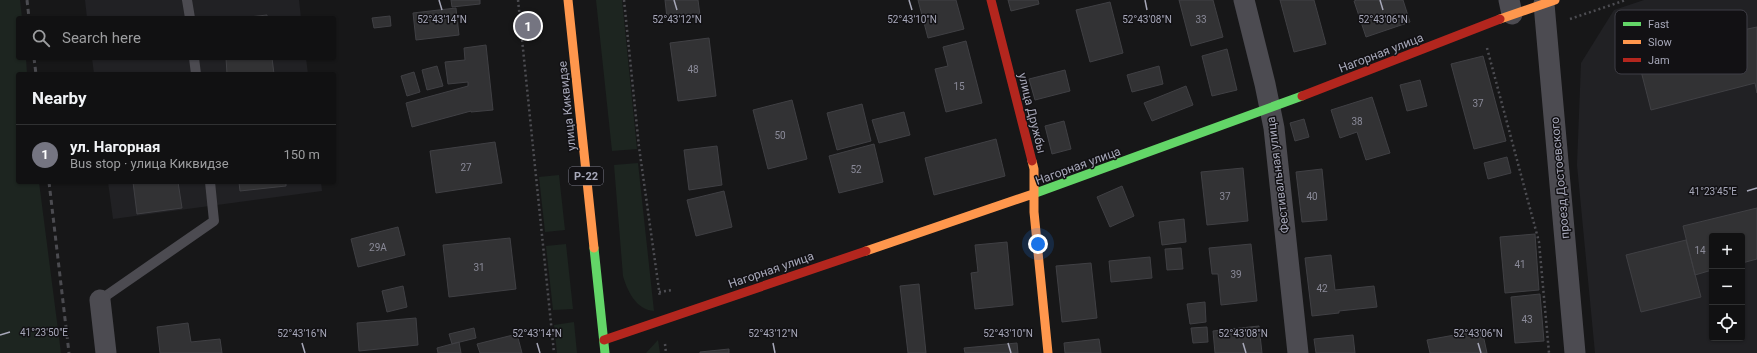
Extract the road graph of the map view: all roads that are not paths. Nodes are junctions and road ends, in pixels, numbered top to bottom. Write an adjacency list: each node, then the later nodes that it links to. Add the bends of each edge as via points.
1 (187, 0): 7 (lane)
2 (568, 0): 14 (street, улица Киквидзе / Р-22)
3 (991, 0): 12 (street, улица Дружбы, via 1034,169)
4 (1244, 0): 10 (street, Фестивальная улица)
5 (1550, 2): 6 (street, Нагорная улица); 19 (street, проезд Достоевского)
6 (1510, 7): 10 (street, Нагорная улица)
7 (190, 16)
8 (194, 60): 9 (lane)
9 (196, 72)
10 (1270, 109): 12 (street, Нагорная улица); 18 (street, Фестивальная улица)
11 (210, 184): 13 (lane, via 214,221)
12 (1034, 194): 14 (street, Нагорная улица); 17 (street, улица Дружбы)
13 (100, 300): 15 (street)
14 (604, 340): 16 (street, улица Киквидзе / Р-22)
15 (106, 353)
16 (605, 353)
17 (1048, 353)
18 (1298, 353)
19 (1575, 353)

